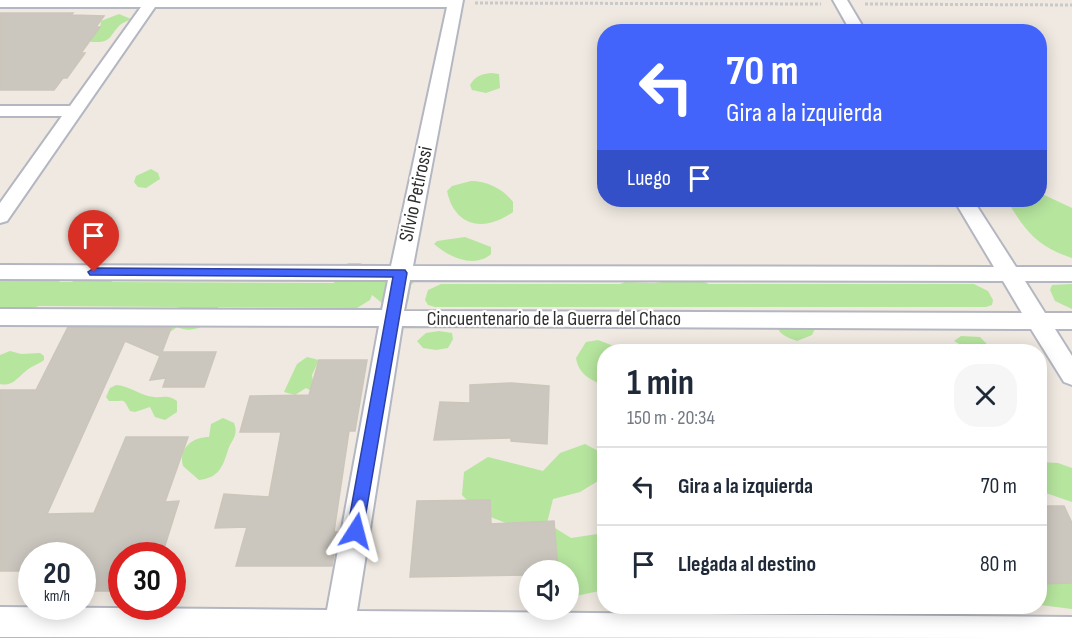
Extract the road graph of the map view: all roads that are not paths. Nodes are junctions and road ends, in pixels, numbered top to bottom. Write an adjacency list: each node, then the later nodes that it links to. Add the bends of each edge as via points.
1 (152, 1): 2 (street); 4 (street); 7 (street)
2 (456, 1): 11 (street, Silvio Petirossi)
3 (840, 1): 5 (street)
4 (0, 3)
5 (854, 24)
6 (0, 111): 7 (street)
7 (75, 111): 9 (street)
8 (968, 207): 12 (street)
9 (0, 217)
10 (0, 272): 11 (street)
11 (400, 273): 12 (street); 15 (street, Silvio Petirossi)
12 (1010, 274): 13 (street); 16 (street)
13 (1072, 274)
14 (0, 317): 15 (street, Cincuentenario de la Guerra del Chaco)
15 (392, 318): 16 (street, Cincuentenario de la Guerra del Chaco); 20 (street, Silvio Petirossi)
16 (1040, 321): 17 (street, Cincuentenario de la Guerra del Chaco); 18 (street)
17 (1072, 321)
18 (1072, 376)
19 (0, 622): 20 (street)
20 (338, 632): 22 (street)
21 (1072, 632): 22 (street)
22 (799, 634)

